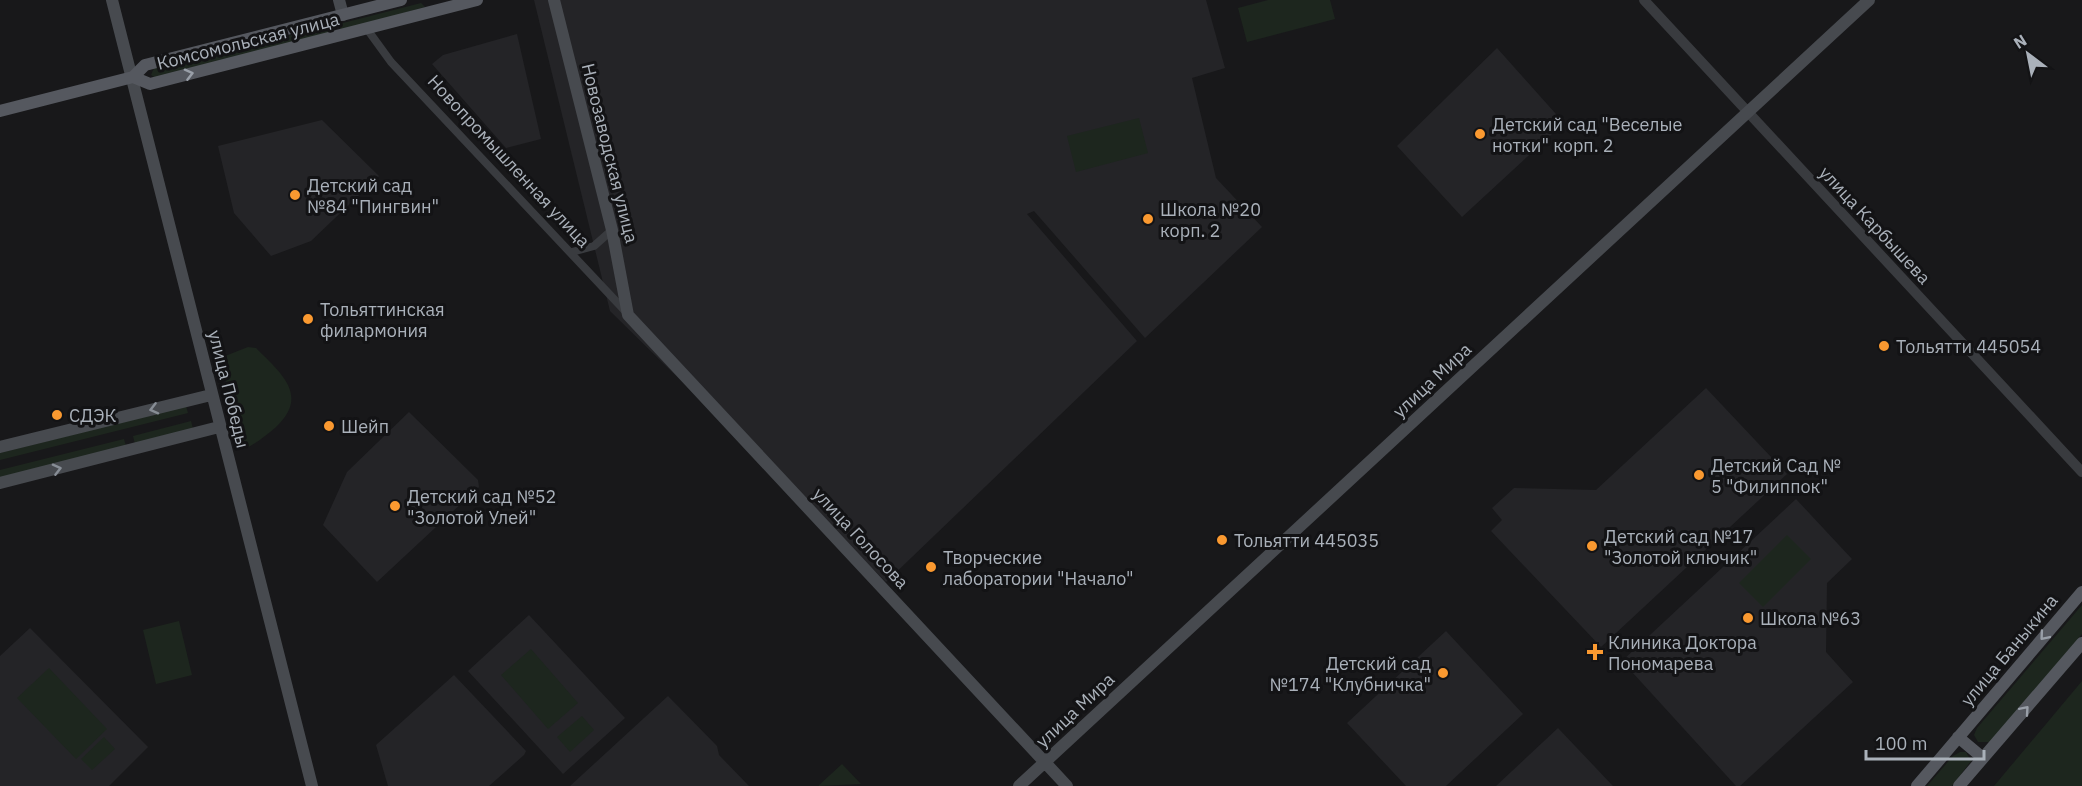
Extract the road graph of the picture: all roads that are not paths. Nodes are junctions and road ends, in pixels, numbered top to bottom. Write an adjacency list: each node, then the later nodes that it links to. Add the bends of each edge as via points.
1 (112, 0): 12 (main road, улица Победы)
2 (339, 0): 10 (main road)
3 (401, 0): 8 (main road, Комсомольская улица)
4 (477, 0): 9 (main road, Комсомольская улица)
5 (554, 0): 15 (main road, Новозаводская улица)
6 (1644, 0): 14 (street, улица Карбышева)
7 (1869, 0): 14 (main road, улица Мира)
8 (362, 5): 10 (main road, Комсомольская улица)
9 (434, 6): 11 (main road, Комсомольская улица)
10 (343, 15): 12 (main road, Комсомольская улица, via 145,65)
11 (367, 29): 12 (main road, Комсомольская улица, one-way to 11, via 150,84); 16 (street, Новопромышленная улица, via 391,62)
12 (133, 77): 13 (main road, Комсомольская улица); 18 (main road, улица Победы)
13 (0, 111)
14 (1749, 111): 21 (street, улица Карбышева); 27 (main road, улица Мира)
15 (612, 230): 16 (street, via 594,246); 17 (main road, Новозаводская улица)
16 (572, 252): 17 (street, Новопромышленная улица)
17 (628, 315): 27 (main road, улица Голосова)
18 (211, 395): 19 (main road, улица Победы); 20 (main road, one-way to 20)
19 (219, 427): 22 (main road, one-way to 19); 28 (main road, улица Победы)
20 (0, 447)
21 (2082, 472)
22 (0, 483)
23 (2082, 592): 25 (main road, улица Баныкина, one-way to 25)
24 (2082, 643): 26 (main road, one-way to 24)
25 (1958, 737): 26 (main road); 31 (main road, улица Баныкина)
26 (1983, 758): 32 (main road)
27 (1045, 761): 29 (main road, улица Мира); 30 (main road, улица Голосова)
28 (312, 786)
29 (1019, 786)
30 (1067, 786)
31 (1917, 786)
32 (1959, 786)

